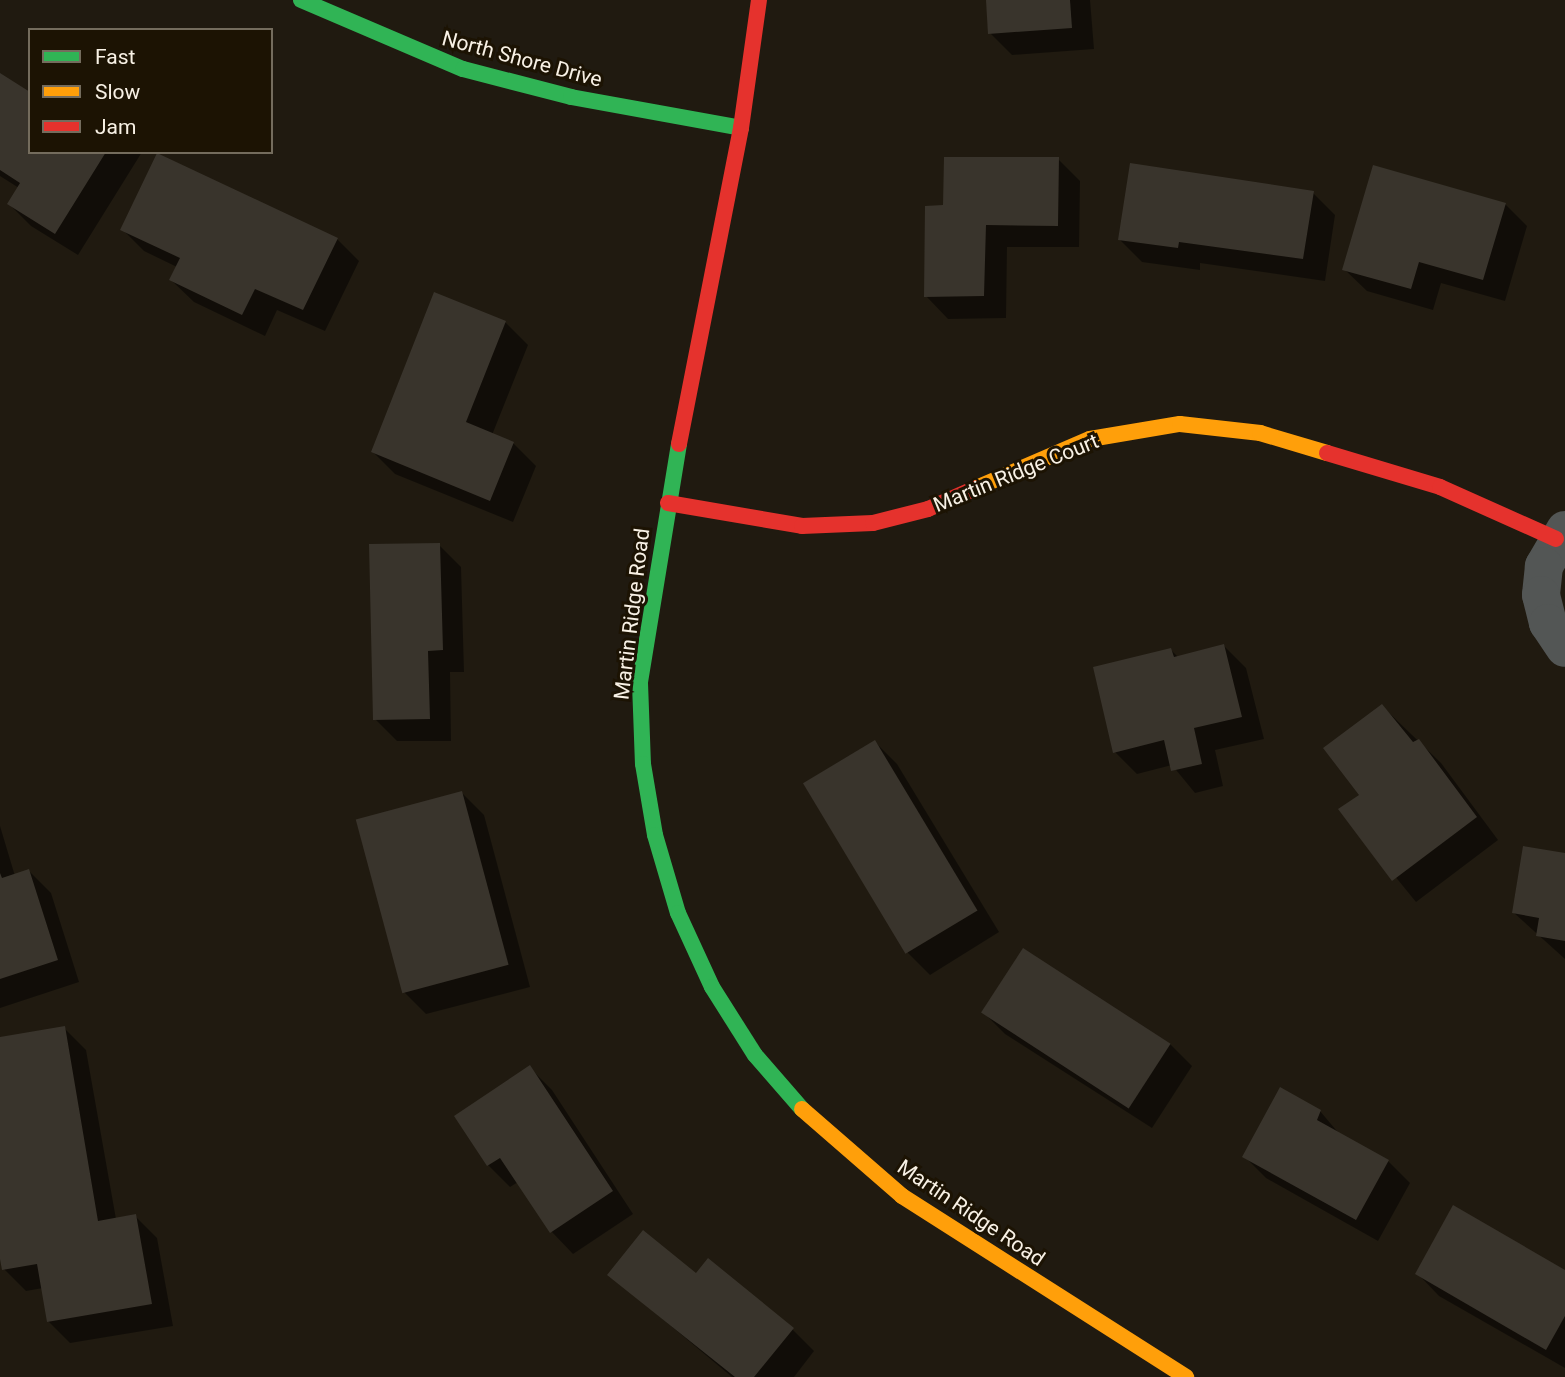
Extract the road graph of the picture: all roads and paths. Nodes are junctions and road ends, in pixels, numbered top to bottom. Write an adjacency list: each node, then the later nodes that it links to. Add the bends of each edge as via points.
1 (301, 0): 3 (street, North Shore Drive, via 463,69 571,97)
2 (759, 0): 3 (street, Martin Ridge Road)
3 (741, 128): 4 (street, Martin Ridge Road)
4 (668, 503): 5 (street, Martin Ridge Court, via 802,526 873,523 928,509 1090,439 1180,425 1260,433 1440,487); 7 (street, Martin Ridge Road, via 640,683 643,764 654,835 678,913 712,987 755,1055 808,1117 902,1196)
5 (1561, 534): 6 (street, Martin Ridge Court, via 1544,566 1541,595 1548,623)
6 (1565, 648)
7 (1186, 1377)

